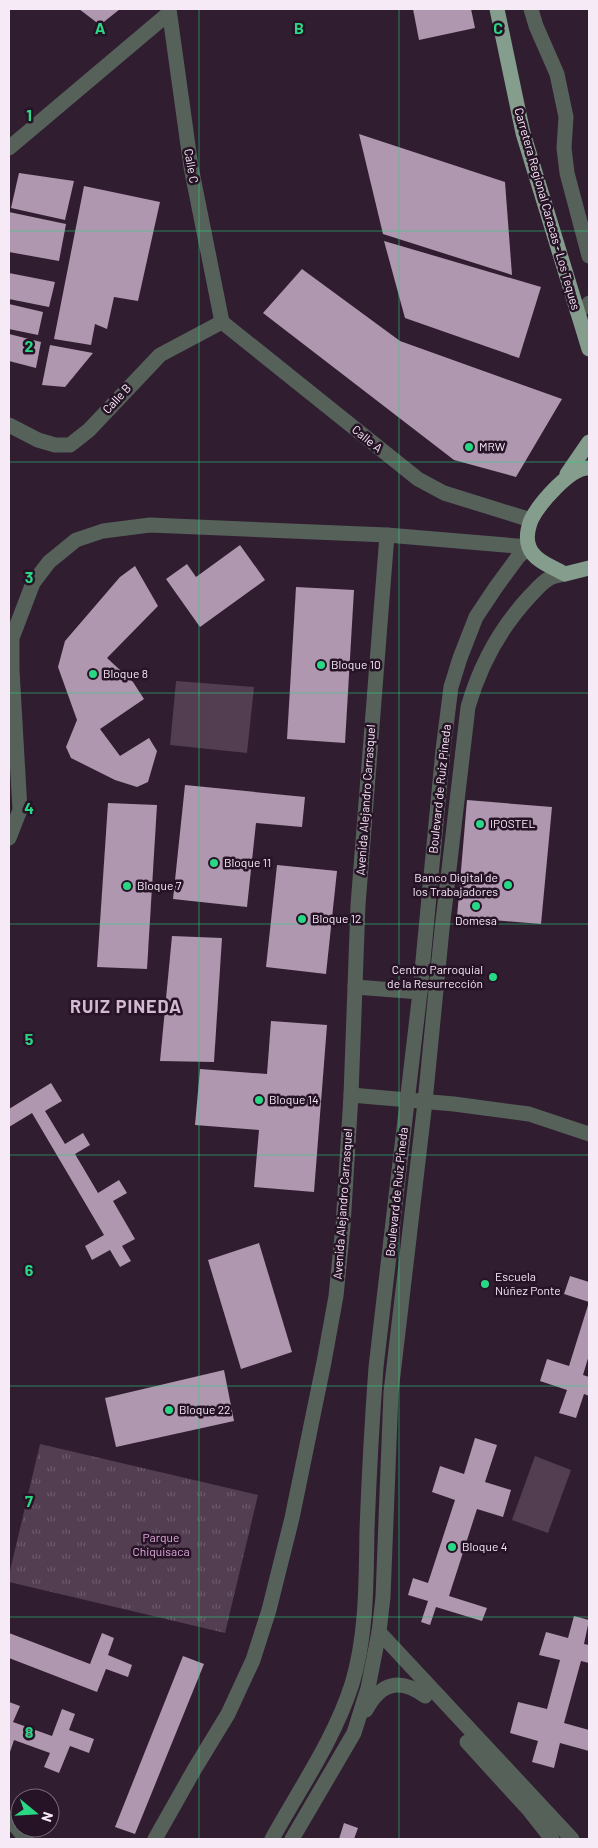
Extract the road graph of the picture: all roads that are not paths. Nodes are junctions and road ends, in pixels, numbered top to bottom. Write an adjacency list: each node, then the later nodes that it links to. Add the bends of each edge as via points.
1 (497, 9): 6 (main road, Carretera Regional Caracas - Los Teques, via 522,133)
2 (530, 9): 5 (street, via 557,74 566,117 566,173)
3 (169, 11): 4 (street); 7 (street, Calle C, via 191,167)
4 (9, 148)
5 (589, 256)
6 (583, 307): 8 (main road, Carretera Regional Caracas - Los Teques)
7 (222, 322): 9 (street, Calle B, via 160,355 89,430 70,445 54,446); 13 (street, Calle A, via 418,479 444,493)
8 (589, 348)
9 (9, 425)
10 (589, 442): 12 (main road)
11 (589, 468): 12 (main road, via 578,470)
12 (562, 481): 13 (main road)
13 (531, 520): 15 (main road)
14 (387, 535): 15 (street); 19 (street, via 150,525 103,531 76,540 49,562 33,583 12,638); 21 (street, Avenida Alejandro Carrasquel, via 365,800)
15 (529, 547): 17 (main road, via 535,556); 22 (street, Boulevard de Ruiz Pineda, via 518,557 476,618 451,687)
16 (589, 568): 17 (main road)
17 (565, 574): 25 (street, Boulevard de Ruiz Pineda, via 551,577 508,620 485,661 468,707)
18 (9, 794): 19 (street)
19 (20, 810): 20 (street)
20 (9, 838)
21 (355, 987): 22 (street); 23 (street, Avenida Alejandro Carrasquel)
22 (420, 992): 24 (street, Boulevard de Ruiz Pineda)
23 (351, 1095): 24 (street); 33 (street, Avenida Alejandro Carrasquel, via 336,1296 292,1518 269,1610 253,1660 228,1714)
24 (407, 1101): 25 (street); 27 (street, Boulevard de Ruiz Pineda, via 373,1402)
25 (425, 1102): 26 (street, via 529,1114); 28 (street, Boulevard de Ruiz Pineda, via 391,1392 383,1597)
26 (589, 1134)
27 (363, 1634): 28 (street); 34 (street, Boulevard de Ruiz Pineda, via 352,1684 340,1714 319,1760)
28 (378, 1639): 29 (street); 30 (street, Boulevard de Ruiz Pineda); 37 (street)
29 (426, 1696): 30 (street, via 413,1687 403,1685 382,1690 372,1698); 36 (street)
30 (354, 1733): 35 (street, Boulevard de Ruiz Pineda)
31 (9, 1818): 32 (street)
32 (26, 1839)
33 (155, 1839)
34 (272, 1839)
35 (292, 1839)
36 (552, 1839)
37 (572, 1839)

